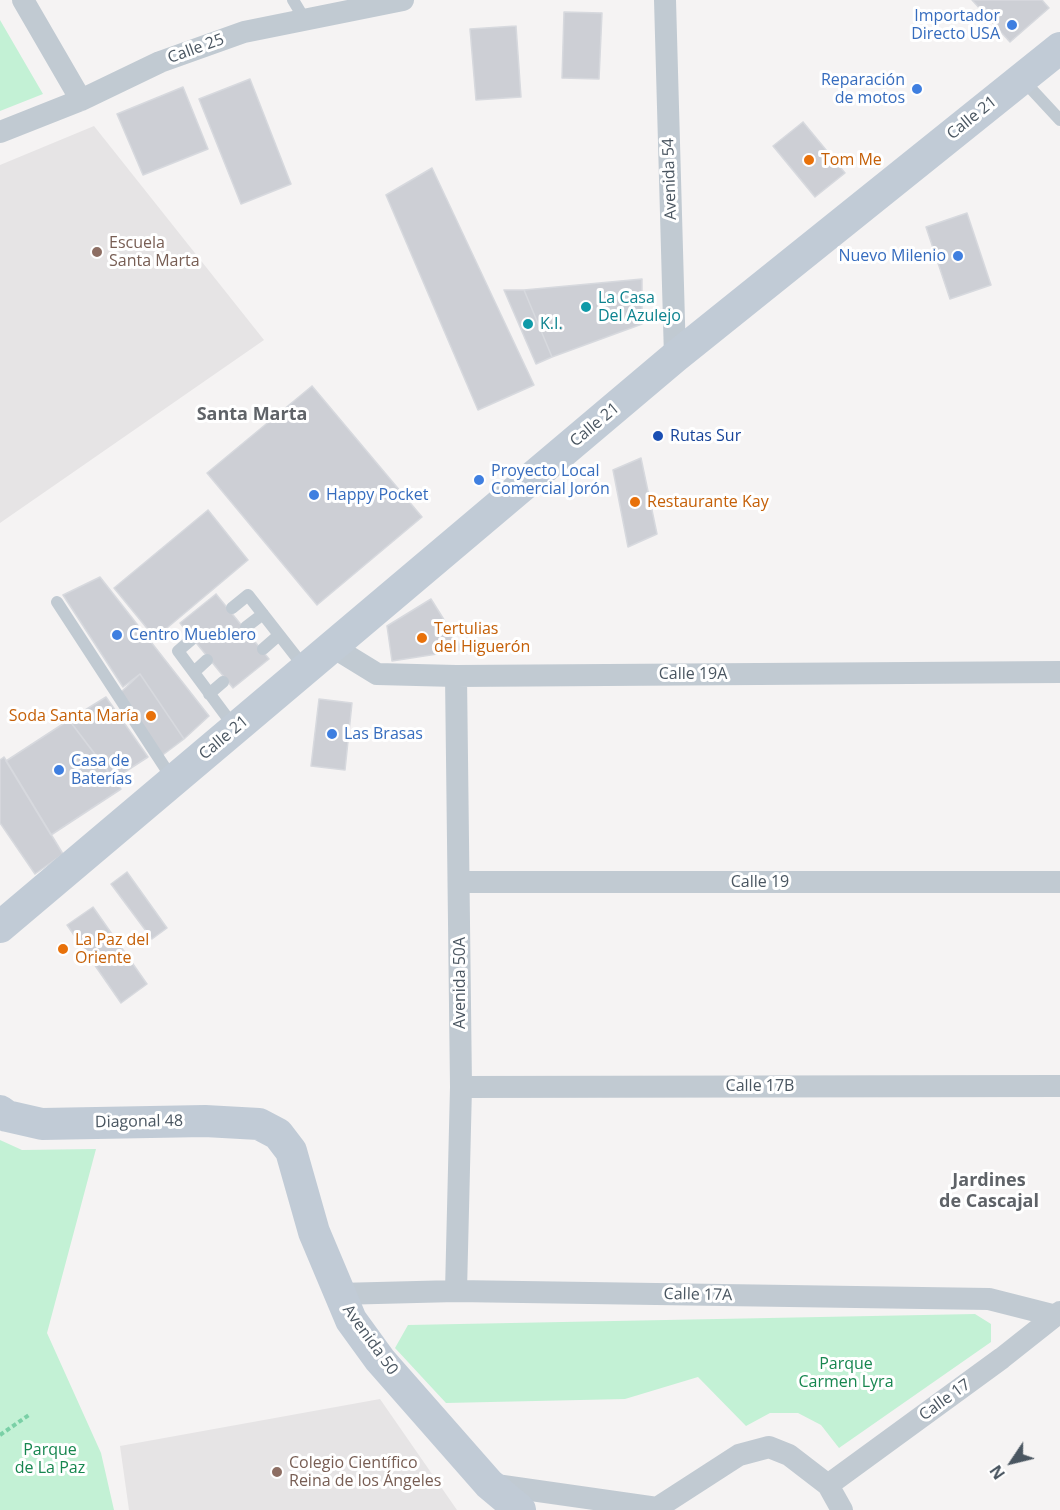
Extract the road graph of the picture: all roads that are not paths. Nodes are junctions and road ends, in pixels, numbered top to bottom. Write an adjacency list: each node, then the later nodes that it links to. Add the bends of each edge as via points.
1 (23, 0): 8 (street)
2 (293, 0): 5 (lane)
3 (403, 0): 5 (street, Calle 25)
4 (665, 0): 11 (street, Avenida 54)
5 (304, 20): 8 (street, Calle 25, via 223,39 160,62)
6 (1060, 48): 7 (main road, Calle 21)
7 (1022, 78): 9 (lane); 11 (main road, Calle 21)
8 (81, 100): 10 (street, Calle 25)
9 (1060, 120)
10 (0, 132)
11 (675, 357): 18 (main road, Calle 21)
12 (57, 602): 28 (lane)
13 (232, 608): 14 (lane, via 248,595)
14 (263, 614): 15 (lane); 16 (lane)
15 (246, 627)
16 (279, 635): 19 (lane); 21 (lane)
17 (191, 640): 22 (lane, via 178,651)
18 (333, 647): 21 (main road, Calle 21); 24 (street, Calle 19A, via 377,674)
19 (263, 649)
20 (207, 660): 22 (lane)
21 (306, 669): 27 (main road, Calle 21)
22 (194, 672): 26 (lane)
23 (1060, 672): 24 (street, Calle 19A)
24 (456, 676): 29 (street, Avenida 50A)
25 (223, 682): 26 (lane)
26 (209, 694): 27 (lane)
27 (235, 729): 28 (main road, Calle 21)
28 (173, 781): 31 (main road, Calle 21)
29 (460, 882): 30 (street, Calle 19); 33 (street, Avenida 50A)
30 (1060, 882)
31 (0, 927)
32 (1060, 1086): 33 (street, Calle 17B)
33 (461, 1087): 36 (street, Avenida 50A)
34 (0, 1111): 35 (main road, Diagonal 48, via 42,1124 205,1121 259,1124)
35 (278, 1134): 37 (main road, Avenida 50, via 291,1151 314,1232)
36 (456, 1291): 37 (street, Calle 17A); 38 (street, Calle 17A, via 989,1299)
37 (338, 1294): 39 (main road, Avenida 50, via 351,1320 380,1359)
38 (1058, 1314): 40 (street, Calle 17)
39 (489, 1484): 41 (street); 42 (main road, Avenida 50)
40 (828, 1485): 41 (street, via 789,1455 770,1447 740,1455); 43 (street)
41 (655, 1509)
42 (520, 1510)
43 (842, 1510)

